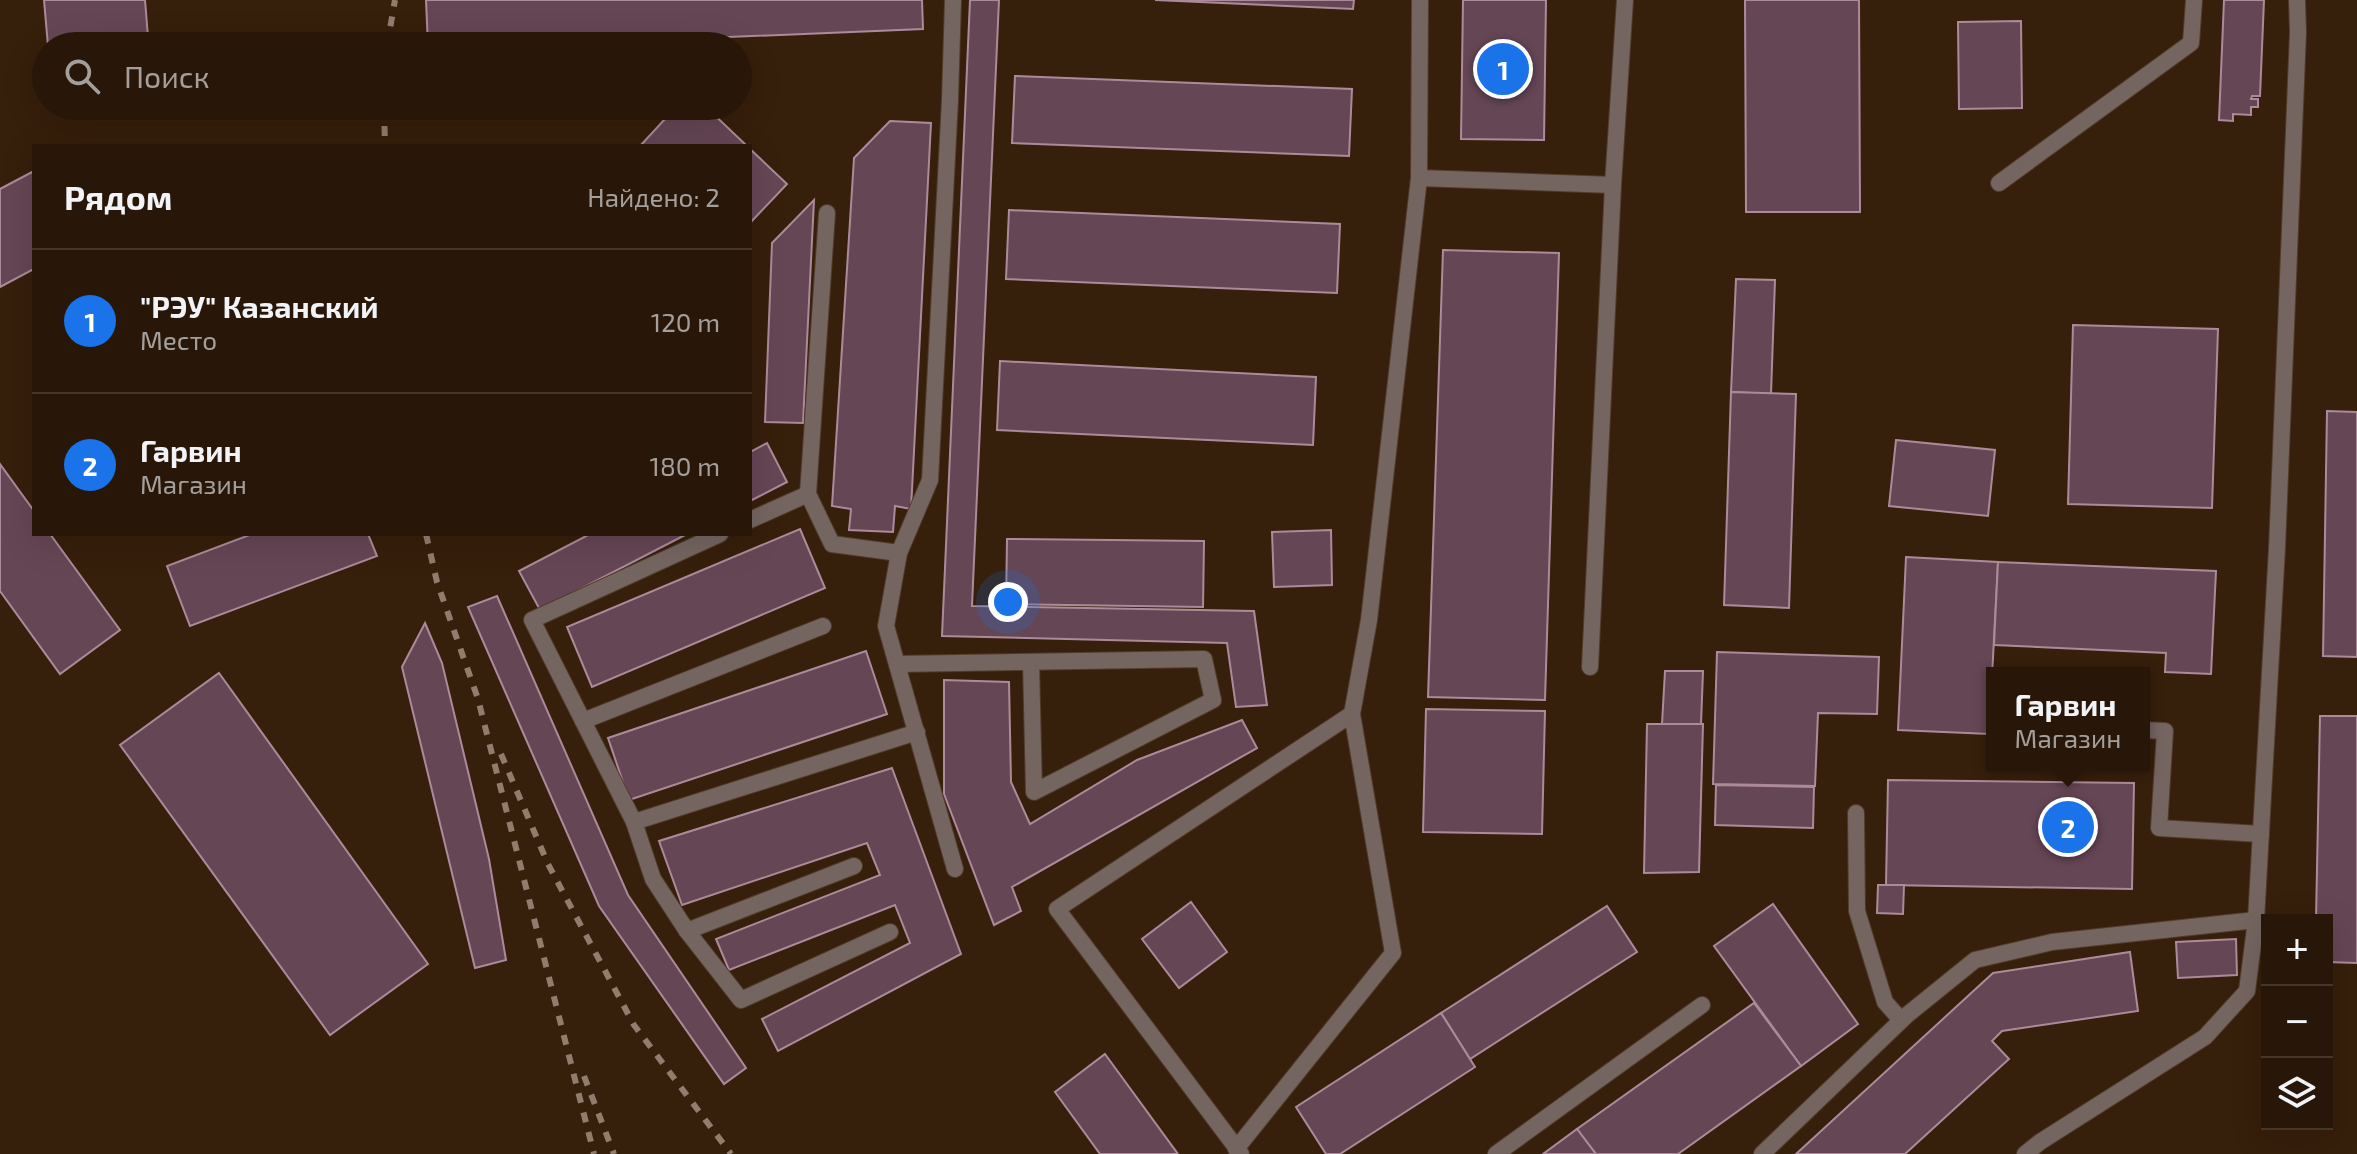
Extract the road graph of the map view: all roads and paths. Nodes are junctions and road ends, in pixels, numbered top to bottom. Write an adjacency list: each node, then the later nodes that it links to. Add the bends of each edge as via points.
1 (953, 0): 13 (lane, via 930,480)
2 (1420, 0): 6 (lane)
3 (1625, 0): 8 (lane)
4 (2194, 0): 7 (lane, via 2191,43)
5 (2297, 0): 24 (lane)
6 (1419, 178): 8 (lane); 18 (lane, via 1369,620)
7 (1999, 183)
8 (1613, 185): 17 (lane)
9 (827, 213): 10 (lane)
10 (808, 494): 11 (lane); 13 (lane, via 832,544)
11 (752, 519)
12 (716, 536): 19 (lane, via 532,620)
13 (899, 553): 16 (lane, via 886,626)
14 (823, 626): 19 (lane)
15 (1031, 662): 15 (lane, via 1034,792 1213,700 1204,659); 16 (lane)
16 (897, 664): 21 (lane)
17 (1590, 667)
18 (1352, 714): 32 (lane, via 1393,953); 32 (lane, via 1057,909)
19 (583, 721): 23 (lane)
20 (2150, 730): 24 (lane, via 2165,731 2159,828)
21 (917, 732): 23 (lane); 26 (lane)
22 (1856, 813): 31 (lane, via 1857,911 1885,1002)
23 (634, 822): 28 (lane, via 653,879)
24 (2261, 834): 27 (lane)
25 (854, 866): 28 (lane)
26 (955, 869)
27 (2256, 920): 31 (lane, via 2052,942 1975,960); 35 (lane, via 2247,991 2205,1037)
28 (687, 931): 29 (lane, via 741,1000)
29 (890, 932)
30 (1702, 1005): 33 (lane)
31 (1901, 1020): 34 (lane)
32 (1238, 1152)
33 (1496, 1154)
34 (1762, 1154)
35 (2025, 1154)

